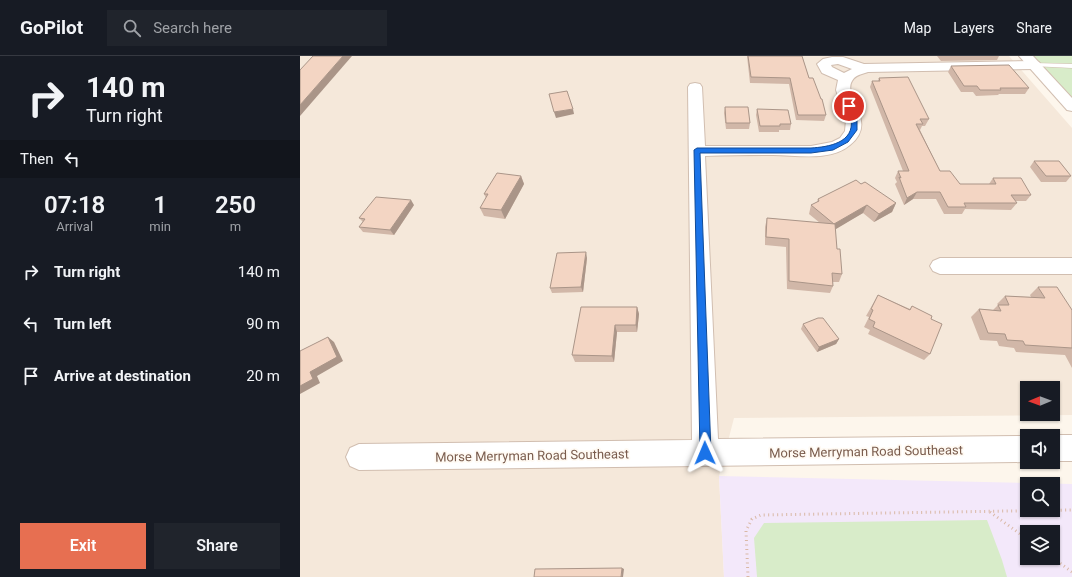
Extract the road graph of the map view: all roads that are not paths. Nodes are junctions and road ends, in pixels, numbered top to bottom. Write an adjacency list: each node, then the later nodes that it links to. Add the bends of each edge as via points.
1 (1030, 61): 2 (lane); 3 (street); 6 (street)
2 (1072, 66)
3 (863, 68): 4 (street); 4 (street, via 844,60 833,59 824,64 827,70)
4 (844, 78): 7 (street, via 842,85 854,120 853,130 846,141 831,149)
5 (695, 88): 7 (street)
6 (1072, 107)
7 (697, 150): 13 (street)
8 (940, 266): 9 (street)
9 (1072, 266)
10 (1060, 448): 11 (street)
11 (1072, 448)
12 (1020, 449): 13 (street, Morse Merryman Road Southeast)
13 (705, 453): 14 (street, Morse Merryman Road Southeast)
14 (359, 456)

